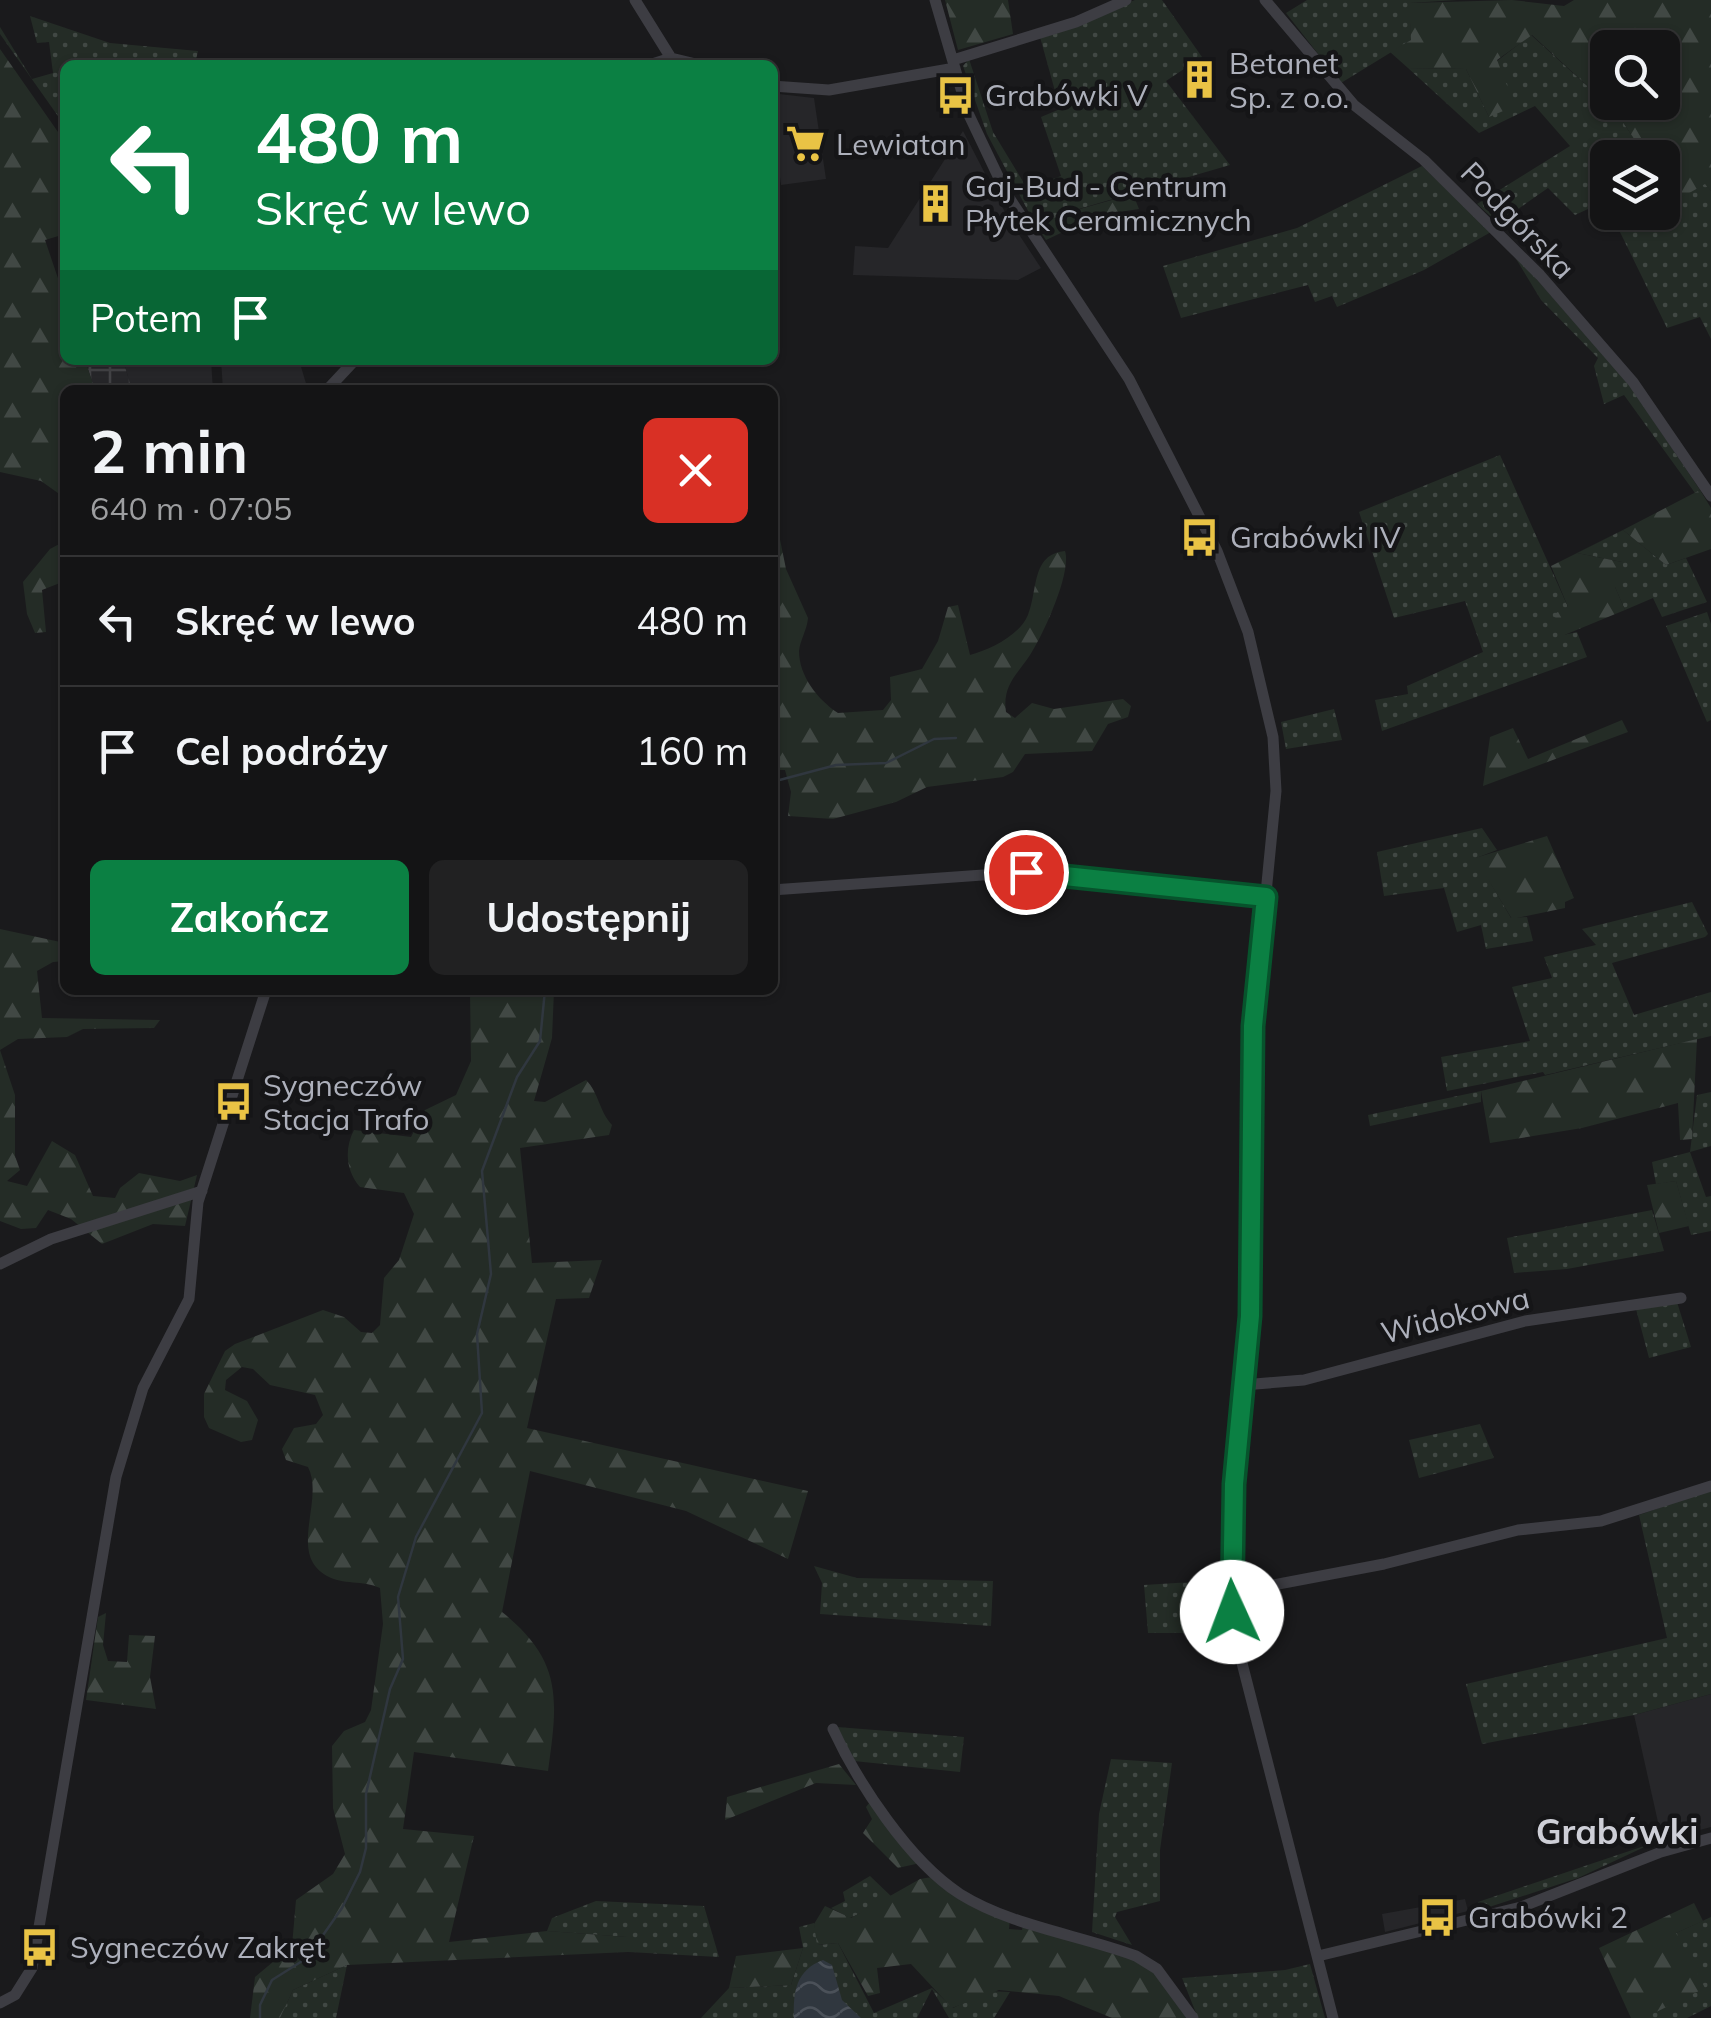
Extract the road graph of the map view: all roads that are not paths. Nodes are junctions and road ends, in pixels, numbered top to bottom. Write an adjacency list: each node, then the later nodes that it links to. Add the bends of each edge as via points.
1 (636, 0): 5 (street)
2 (935, 0): 8 (street)
3 (1126, 0): 8 (street)
4 (1265, 0): 12 (street, Podgórska, via 1354,105 1424,160 1540,275 1632,382)
5 (671, 58): 6 (street); 7 (street)
6 (664, 60)
7 (679, 60)
8 (954, 64): 9 (street, via 813,91); 14 (street, via 1006,192 1129,379 1234,594 1274,743)
9 (778, 87)
10 (350, 365): 11 (street)
11 (332, 385)
12 (1711, 496)
13 (778, 890): 14 (street, via 1026,872)
14 (1266, 897): 19 (street, via 1253,1026)
15 (264, 995): 16 (street)
16 (202, 1191): 17 (street, via 50,1239); 25 (street, via 189,1299 143,1388 116,1477 32,1968 15,1995)
17 (0, 1264)
18 (1680, 1298): 19 (street, Widokowa, via 1526,1321 1304,1380)
19 (1243, 1385): 21 (street)
20 (1711, 1486): 21 (street, via 1601,1521 1518,1530)
21 (1231, 1593): 24 (street, via 1244,1669)
22 (833, 1730): 26 (street, via 852,1770 928,1868 962,1895 1136,1956 1157,1969)
23 (1711, 1838): 24 (street, via 1521,1907)
24 (1318, 1956): 27 (street)
25 (0, 2003)
26 (1193, 2018)
27 (1333, 2018)

